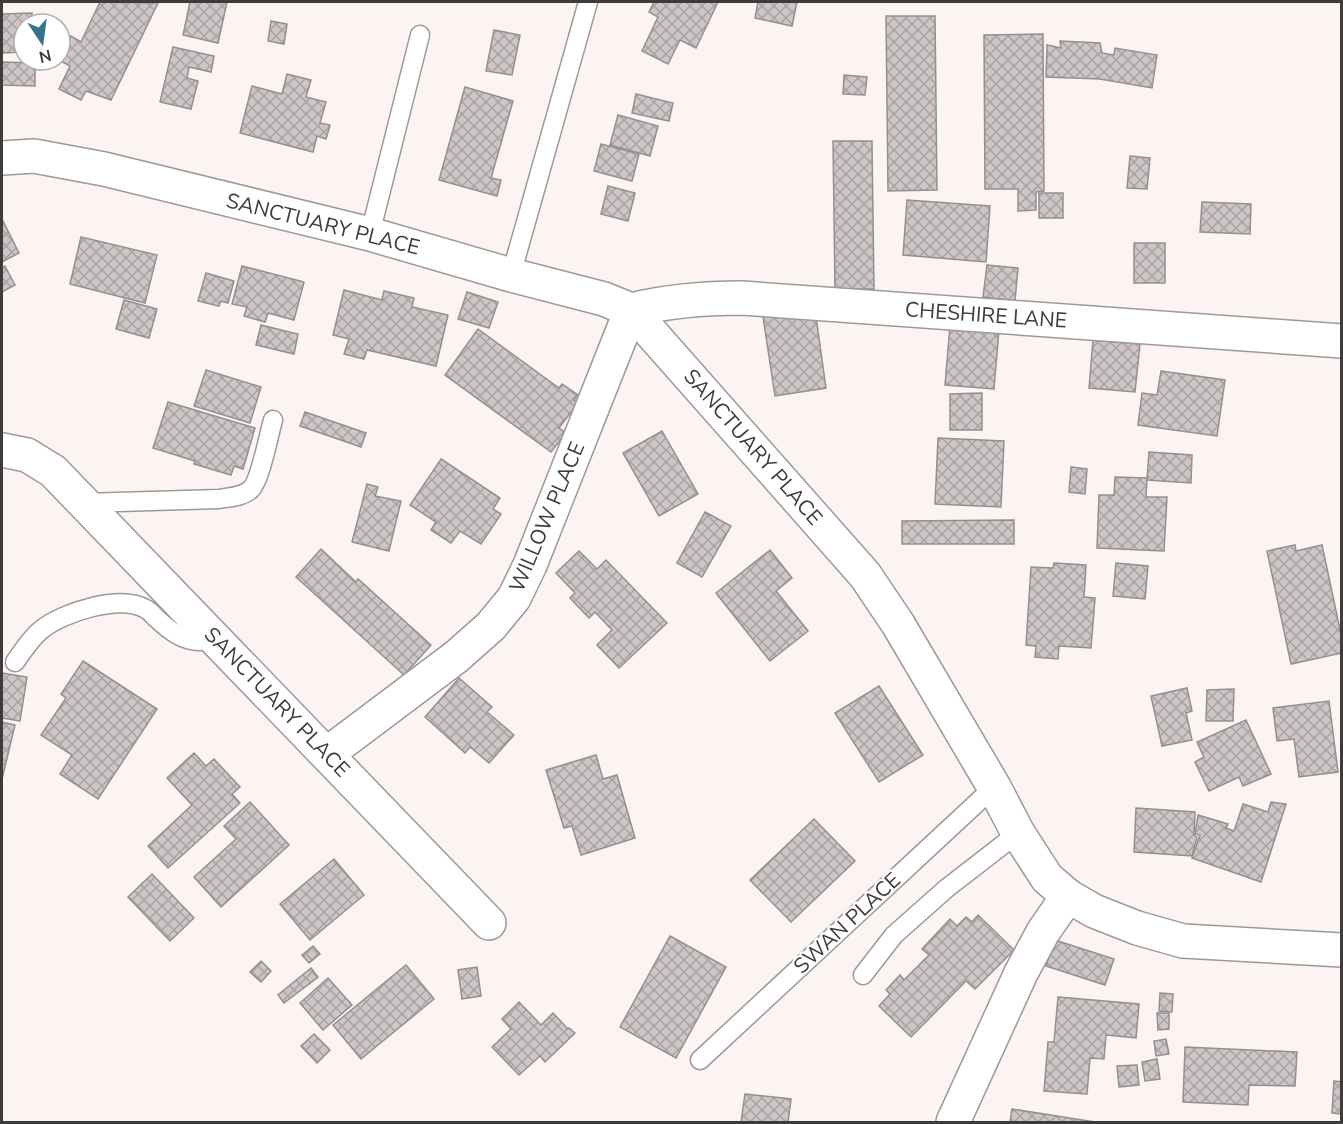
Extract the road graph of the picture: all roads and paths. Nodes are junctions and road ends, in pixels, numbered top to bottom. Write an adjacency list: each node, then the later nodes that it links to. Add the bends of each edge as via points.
1 (588, 2): 5 (lane)
2 (420, 34): 4 (lane)
3 (2, 158): 4 (street, SANCTUARY PLACE, via 34,156 63,160)
4 (370, 234): 5 (street, SANCTUARY PLACE)
5 (511, 275): 6 (street, SANCTUARY PLACE)
6 (631, 310): 7 (street, CHESHIRE LANE, via 698,298 742,298); 13 (street, WILLOW PLACE, via 514,598 491,626 456,657); 14 (street, SANCTUARY PLACE, via 865,575)
7 (1341, 341)
8 (273, 420): 10 (lane, via 253,488 241,495)
9 (2, 450): 10 (street, SANCTUARY PLACE, via 27,455 53,471)
10 (84, 503): 11 (street, SANCTUARY PLACE)
11 (210, 633): 12 (lane, via 200,641 189,641 147,609 113,602 81,610 44,627); 13 (street, SANCTUARY PLACE)
12 (15, 662)
13 (327, 754): 17 (street, SANCTUARY PLACE)
14 (994, 787): 15 (street, SANCTUARY PLACE); 20 (lane, SWAN PLACE)
15 (1018, 833): 16 (street, SANCTUARY PLACE, via 1047,878); 19 (lane, via 906,924)
16 (1068, 896): 18 (street, SANCTUARY PLACE, via 1137,928 1184,941); 21 (street, via 1022,973)
17 (489, 923)
18 (1341, 950)
19 (863, 975)
20 (699, 1060)
21 (953, 1122)

